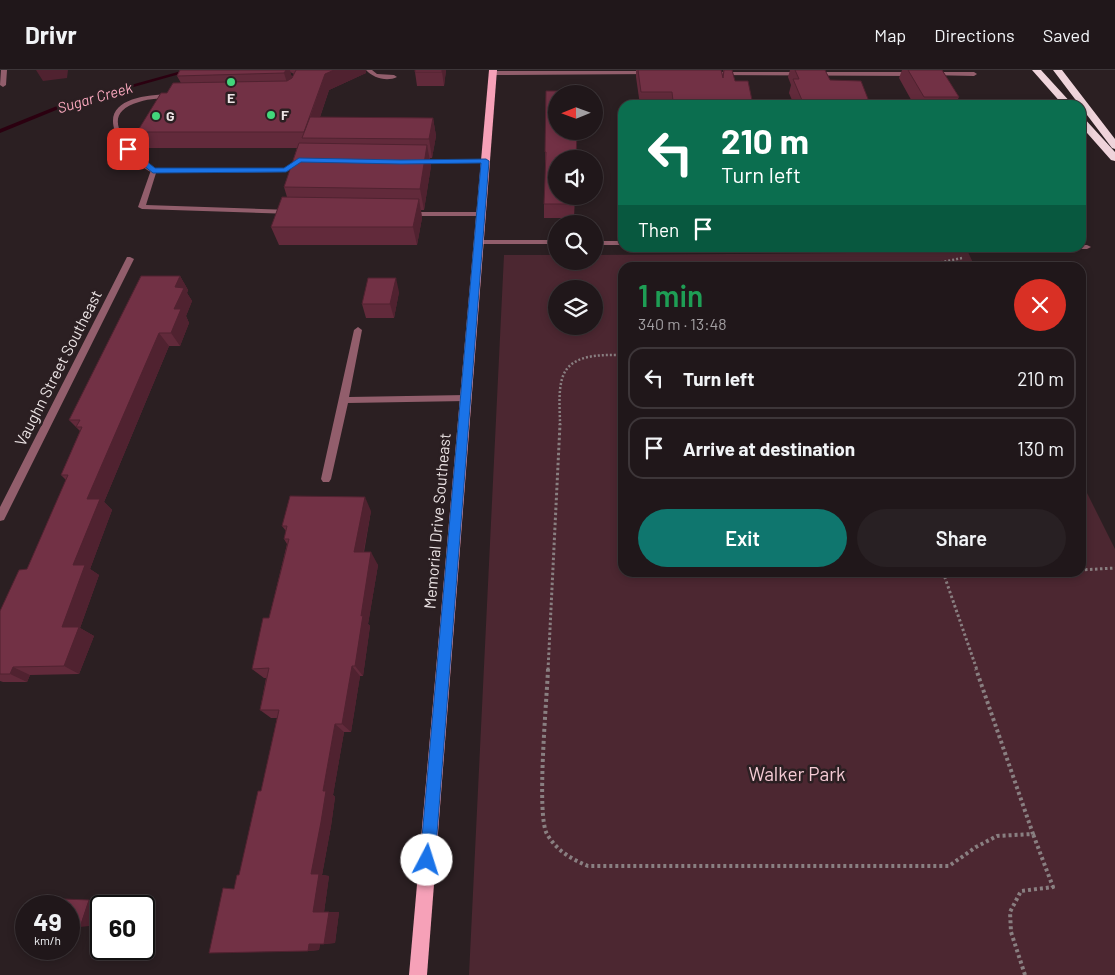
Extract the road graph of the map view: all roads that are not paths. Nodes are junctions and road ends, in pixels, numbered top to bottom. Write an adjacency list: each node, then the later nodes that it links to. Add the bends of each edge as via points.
1 (4, 70): 10 (street)
2 (369, 70): 9 (street, via 375,76)
3 (1036, 70): 12 (highway)
4 (1057, 70): 13 (highway)
5 (492, 71): 6 (street); 19 (main road, Memorial Drive Southeast)
6 (654, 73)
7 (704, 73): 8 (street)
8 (974, 74)
9 (394, 76)
10 (3, 85)
11 (176, 96): 21 (street, via 140,98 124,106 116,115 114,124 128,149)
12 (1063, 100)
13 (1080, 100)
14 (1086, 108): 16 (highway)
15 (1086, 126): 17 (highway)
16 (1115, 146)
17 (1115, 158)
18 (309, 160): 21 (street, via 299,160 286,170)
19 (486, 161): 20 (street); 24 (main road, Memorial Drive Southeast)
20 (409, 162)
21 (153, 171): 22 (street, via 142,207)
22 (296, 213)
23 (400, 214): 24 (street)
24 (481, 214): 25 (main road, Memorial Drive Southeast)
25 (479, 242): 26 (street); 31 (main road, Memorial Drive Southeast)
26 (548, 242)
27 (603, 243): 28 (street)
28 (618, 243)
29 (130, 259): 34 (street, Vaughn Street Southeast)
30 (358, 330): 32 (street)
31 (466, 398): 32 (street); 35 (main road, Memorial Drive Southeast)
32 (344, 400): 33 (street)
33 (326, 479)
34 (0, 516)
35 (418, 975)

